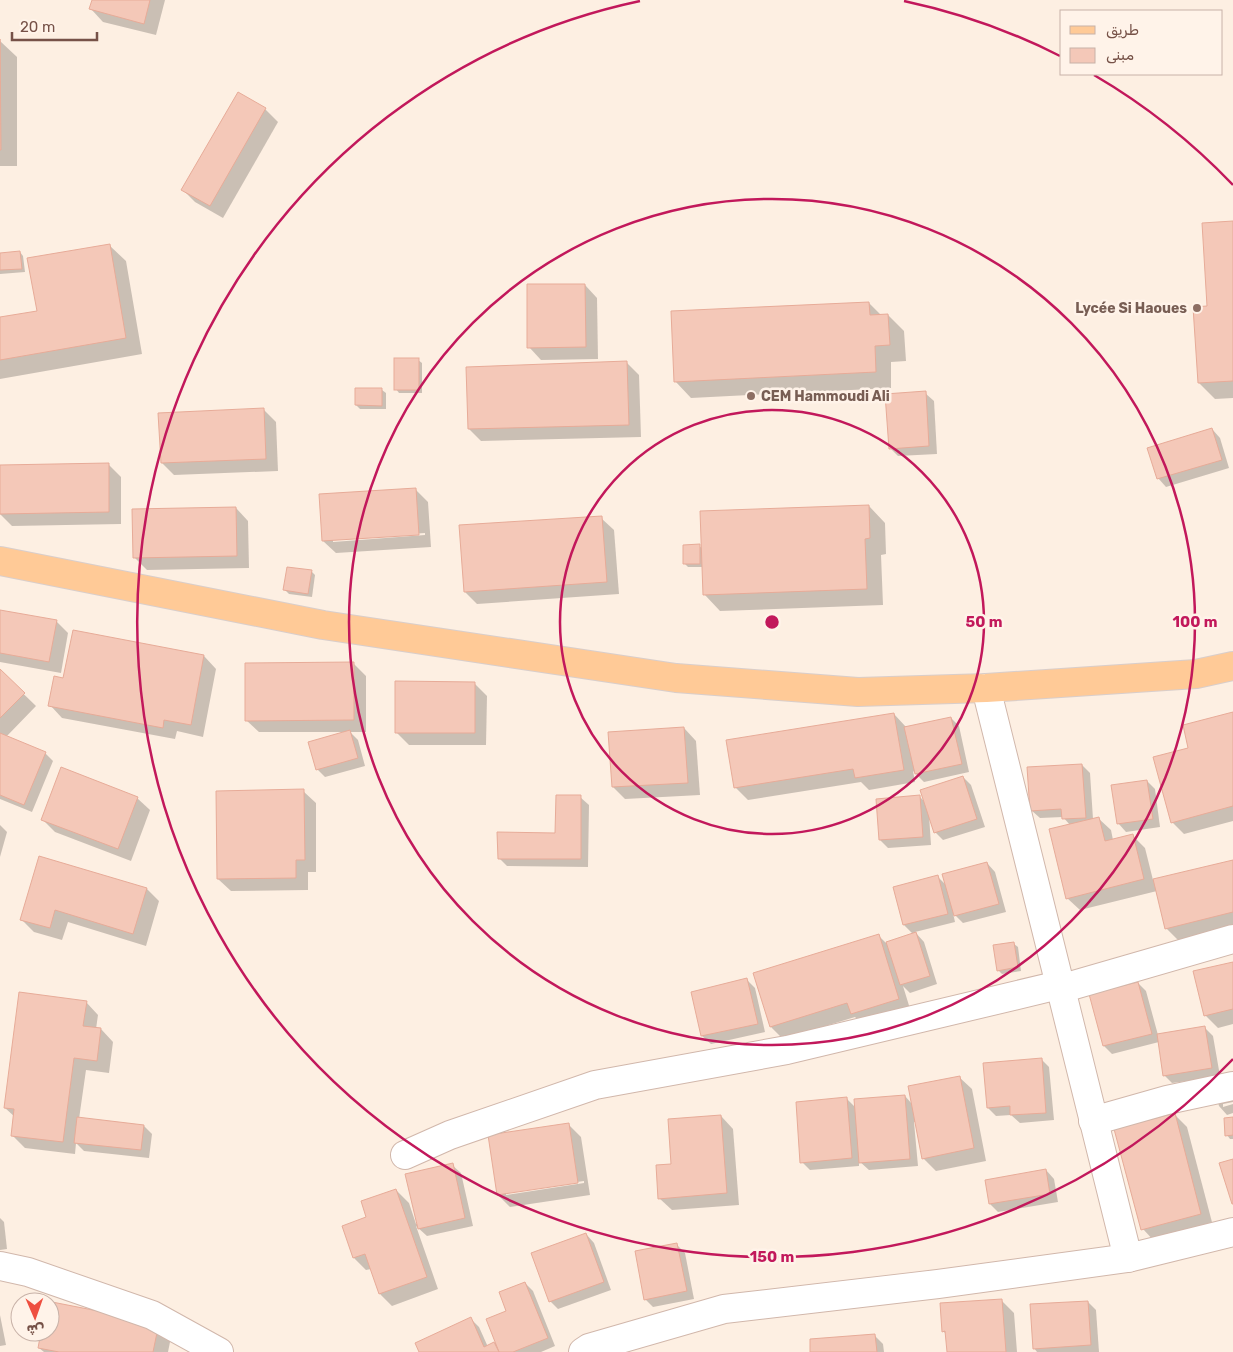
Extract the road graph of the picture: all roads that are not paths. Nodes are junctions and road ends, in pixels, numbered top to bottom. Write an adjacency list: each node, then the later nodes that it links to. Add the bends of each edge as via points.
1 (0, 561): 3 (main road, via 322,625 676,678 858,692)
2 (1233, 666): 3 (main road, via 1196,674)
3 (986, 688): 5 (street)
4 (1233, 939): 5 (street)
5 (1060, 987): 7 (street); 8 (street, via 787,1050 595,1085 450,1135)
6 (1233, 1086): 7 (street)
7 (1093, 1121): 10 (street)
8 (405, 1155)
9 (1233, 1232): 10 (street)
10 (1128, 1258): 13 (street, via 724,1309)
11 (0, 1266): 12 (street, via 28,1272 152,1315)
12 (218, 1352)
13 (583, 1352)

